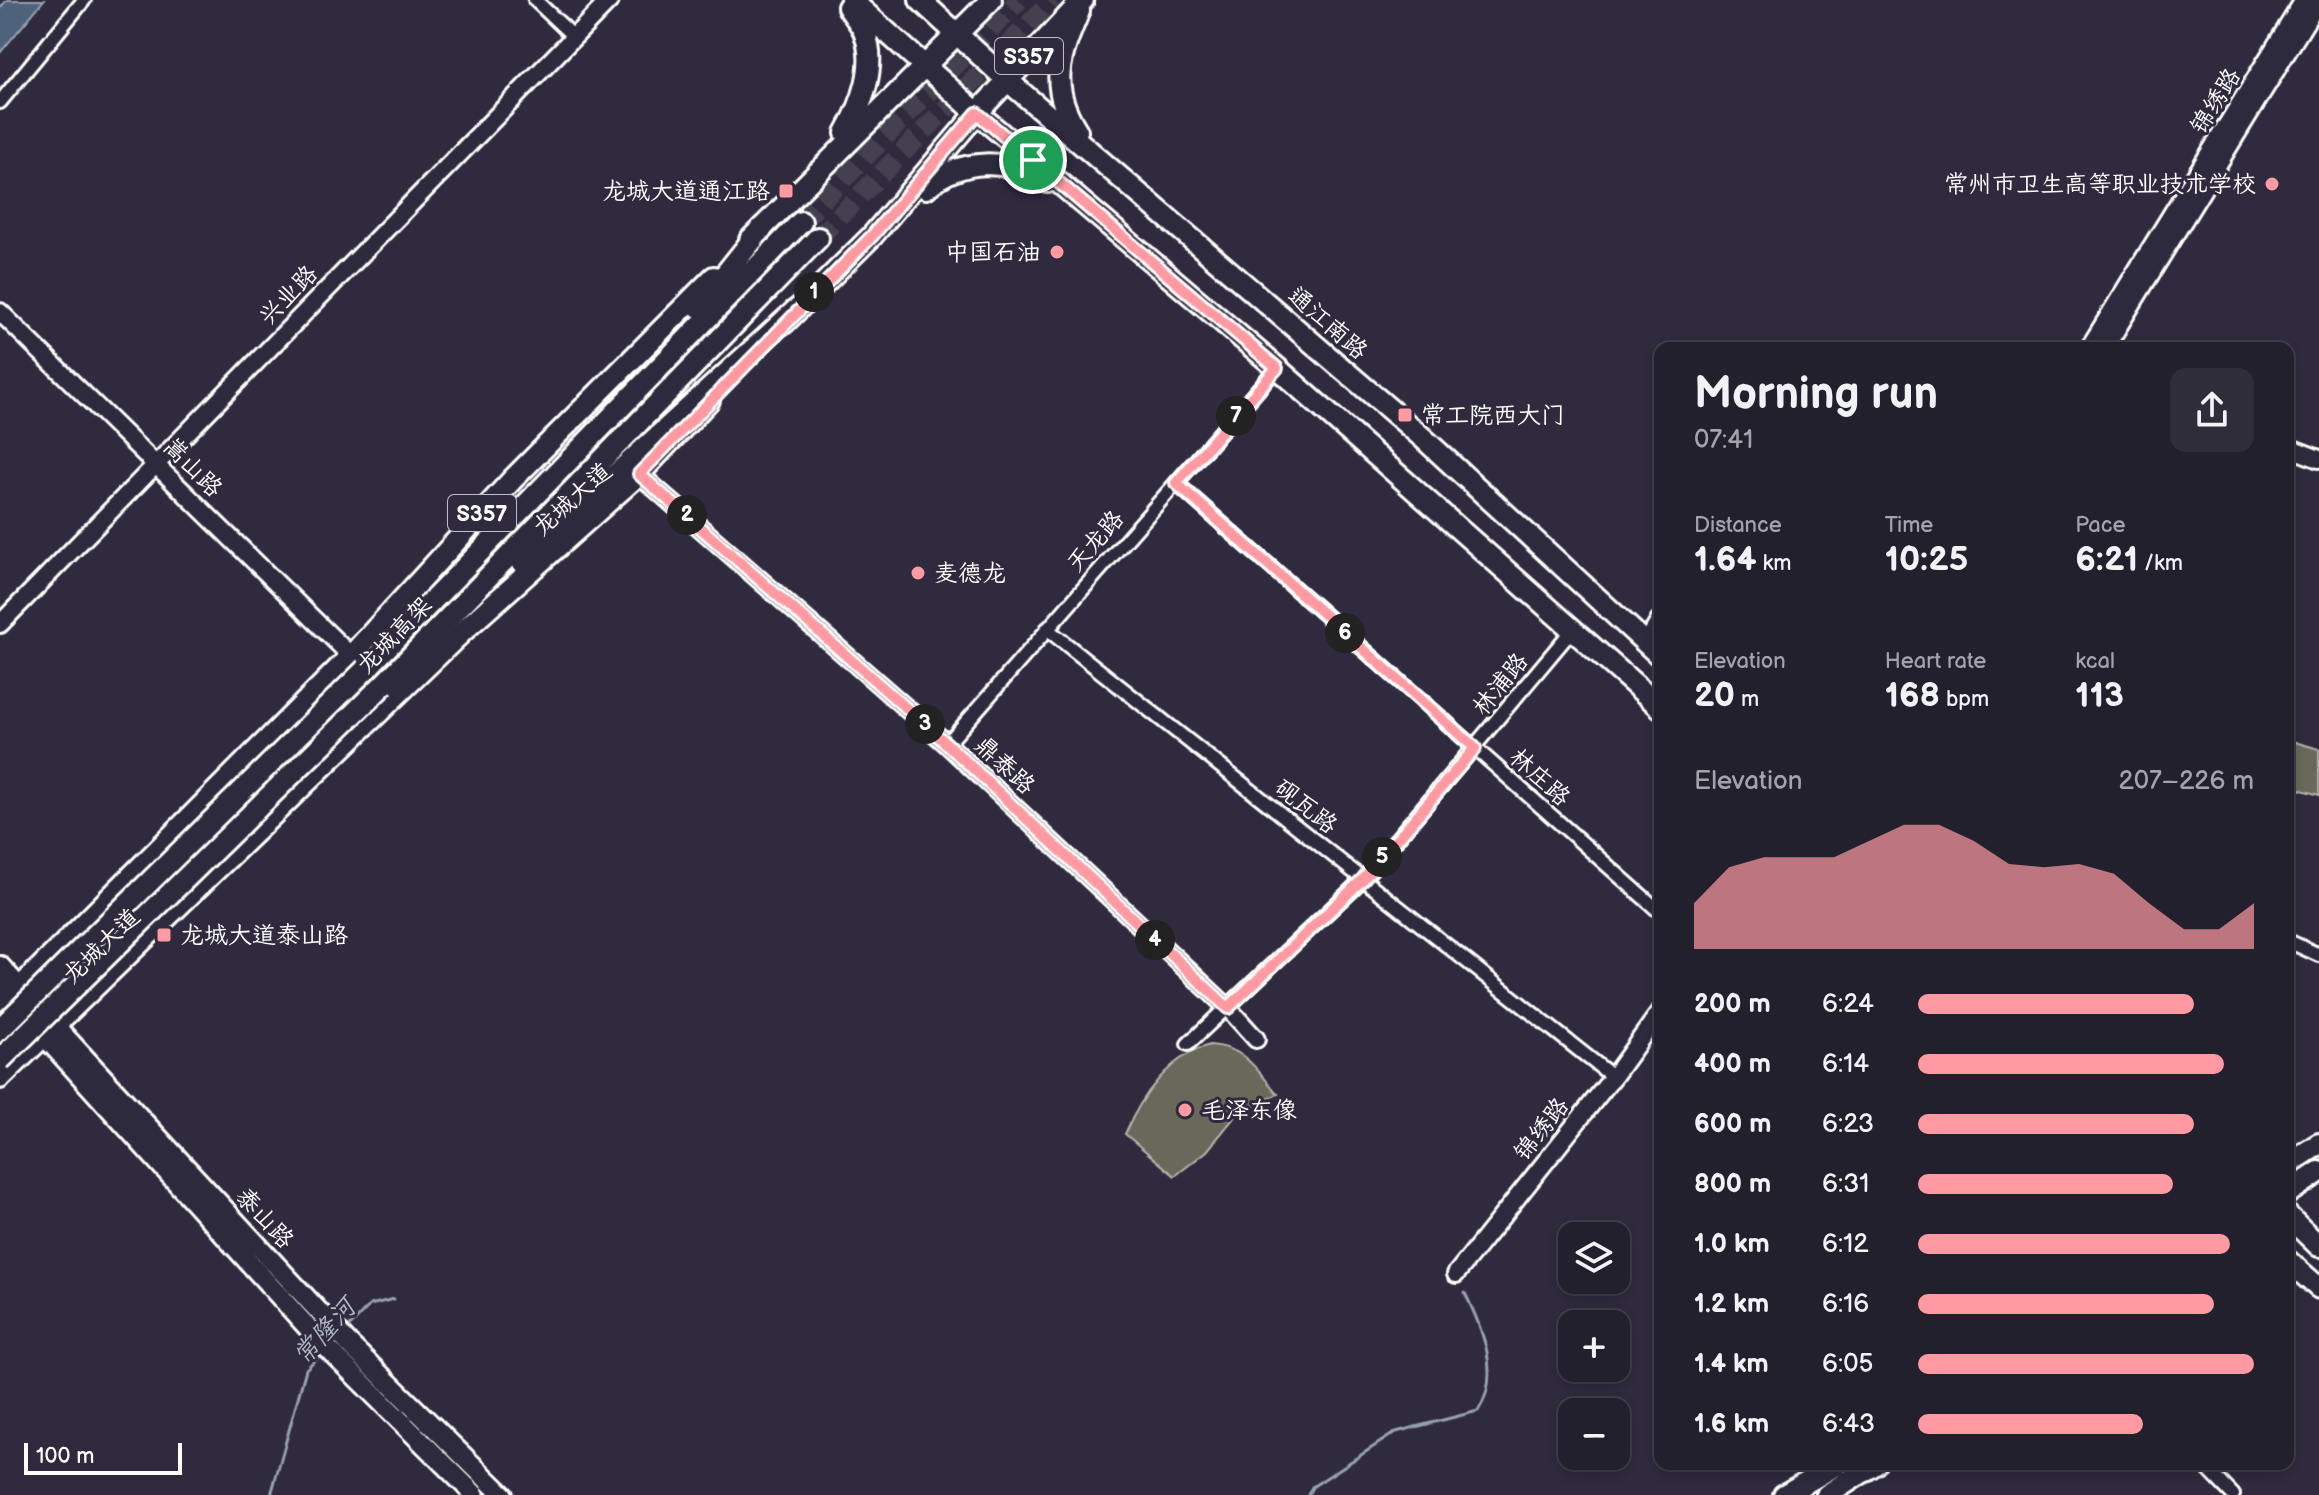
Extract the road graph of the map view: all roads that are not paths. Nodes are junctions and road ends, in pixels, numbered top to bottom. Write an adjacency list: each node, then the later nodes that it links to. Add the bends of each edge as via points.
1 (84, 0): 15 (street)
2 (535, 0): 12 (street)
3 (610, 0): 12 (street, 兴业路)
4 (843, 0): 17 (main road, via 865,34 867,73 864,98)
5 (851, 0): 13 (main road)
6 (920, 0): 11 (main road, 通江南路)
7 (991, 0): 11 (main road, S357)
8 (1083, 0): 14 (main road, 龙城大道 / S357); 18 (main road, via 1061,63 1061,106)
9 (2304, 0): 25 (street, 锦绣路)
10 (2319, 0): 26 (street, 锦绣路)
11 (960, 33): 13 (main road, S357); 14 (main road, 通江南路)
12 (574, 37): 30 (street, 兴业路)
13 (925, 63): 16 (main road); 17 (main road, S357)
14 (1007, 80): 16 (main road, 龙城大道 / S357); 18 (main road, 通江南路)
15 (0, 102)
16 (977, 113): 19 (main road); 21 (main road, 龙城大道 / S357)
17 (834, 154): 37 (main road, S357, via 762,228 714,292)
18 (1113, 169): 36 (main road, 通江南路, via 1423,438)
19 (1090, 208): 21 (main road, via 1017,169 966,165 942,174); 27 (main road)
20 (801, 222): 37 (main road, 龙城高架)
21 (872, 236): 23 (main road, 龙城大道 / S357)
22 (818, 238): 38 (main road, 龙城高架)
23 (796, 310): 31 (main road, 龙城大道 / S357); 38 (main road)
24 (0, 312): 30 (street, 嵩山路)
25 (2093, 342)
26 (2109, 342)
27 (1277, 368): 32 (street, 天龙路); 35 (main road)
28 (2294, 449): 29 (street)
29 (2319, 459)
30 (156, 464): 33 (street, 兴业路); 37 (street, 嵩山路)
31 (639, 474): 40 (street, 鼎泰路); 51 (main road, 龙城大道 / S357, via 463,631)
32 (1176, 483): 34 (street, 天龙路); 41 (street, 林庄路)
33 (0, 624)
34 (1047, 629): 40 (street, 天龙路); 42 (street, 砚瓦路)
35 (1573, 629): 39 (main road); 41 (street, 林浦路)
36 (1653, 649)
37 (359, 662): 47 (main road, 龙城大道); 50 (main road, 龙城高架, bridge)
38 (384, 684): 54 (main road, 龙城高架, bridge)
39 (1654, 702)
40 (947, 744): 48 (street, 鼎泰路)
41 (1475, 748): 42 (street, 林浦路); 43 (street, 林庄路)
42 (1363, 879): 48 (street, 林浦路); 55 (street, 砚瓦路)
43 (1654, 907)
44 (2294, 944): 45 (street)
45 (2319, 955)
46 (0, 966): 47 (main road, 泰山路)
47 (8, 995): 51 (main road, 泰山路)
48 (1228, 1008): 52 (street, 鼎泰路); 53 (street, 林浦路)
49 (1654, 1020): 55 (street, 锦绣路)
50 (0, 1029)
51 (51, 1031): 56 (main road, 龙城大道 / S357); 68 (main road, 泰山路, via 334,1328); 68 (main road, 泰山路, via 319,1340)
52 (1256, 1039)
53 (1188, 1044)
54 (0, 1060)
55 (1613, 1077): 65 (street, 锦绣路)
56 (0, 1078)
57 (2319, 1144): 58 (main road); 59 (main road)
58 (2294, 1146)
59 (2294, 1160)
60 (2319, 1172): 61 (main road)
61 (2294, 1189)
62 (2294, 1222): 63 (main road)
63 (2319, 1246)
64 (2294, 1266): 67 (main road)
65 (1456, 1274)
66 (2294, 1276): 67 (main road)
67 (2319, 1288)
68 (341, 1349): 72 (main road, 泰山路); 73 (main road, 泰山路)
69 (1828, 1470): 74 (main road)
70 (1866, 1470): 75 (main road)
71 (2209, 1470): 76 (street)
72 (475, 1495)
73 (503, 1495)
74 (1784, 1495)
75 (1827, 1495)
76 (2233, 1495)

